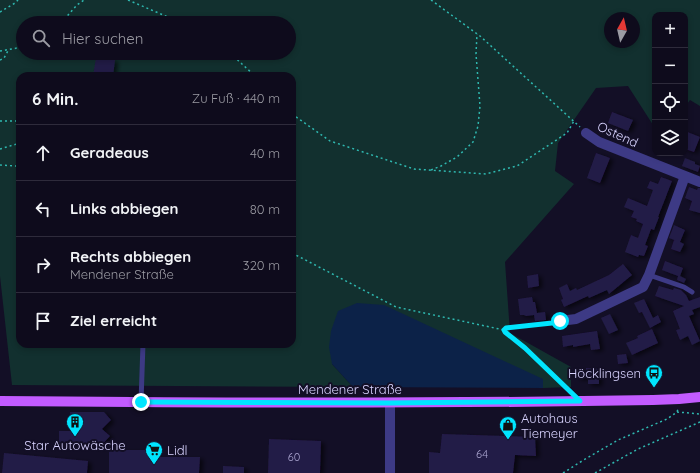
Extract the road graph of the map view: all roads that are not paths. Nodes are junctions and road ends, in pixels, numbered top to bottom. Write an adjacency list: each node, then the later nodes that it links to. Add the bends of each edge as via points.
1 (586, 133): 2 (street, Ostend, via 599,142)
2 (684, 176): 3 (street, Ostend); 4 (street)
3 (700, 182)
4 (649, 275): 5 (lane); 6 (street, via 643,287 576,319)
5 (692, 292)
6 (560, 321)
7 (143, 348): 10 (lane)
8 (700, 397): 11 (main road, Mendener Straße)
9 (0, 401): 10 (main road, Mendener Straße)
10 (141, 402): 11 (main road, Mendener Straße)
11 (390, 403): 12 (street)
12 (390, 473)

